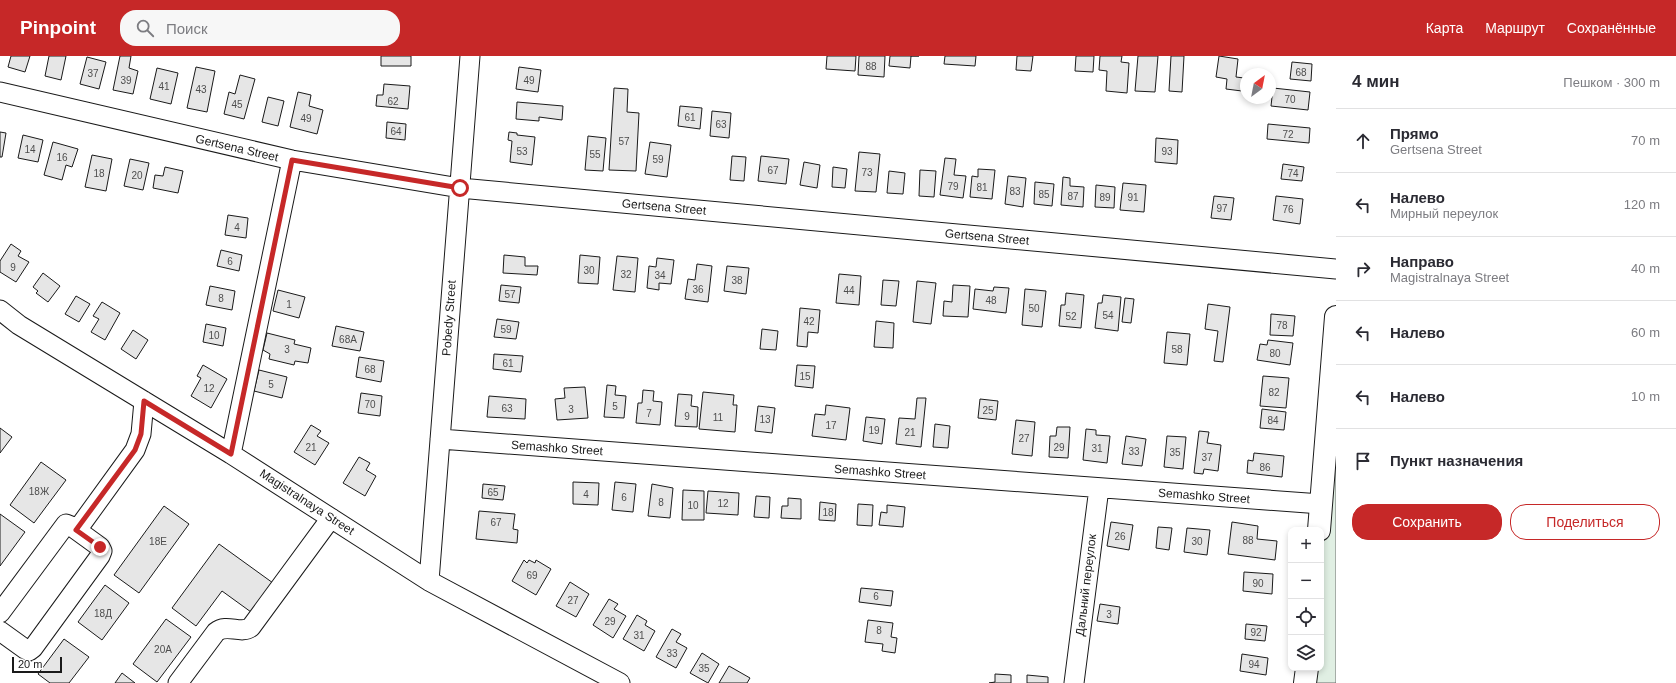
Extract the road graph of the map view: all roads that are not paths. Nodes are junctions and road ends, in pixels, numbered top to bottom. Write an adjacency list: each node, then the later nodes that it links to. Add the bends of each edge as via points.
1 (470, 56): 4 (street, Pobedy Street)
2 (0, 92): 3 (street, Gertsena Street)
3 (292, 160): 4 (street, Gertsena Street); 10 (street)
4 (460, 188): 5 (street, Gertsena Street); 9 (street, Pobedy Street)
5 (1336, 269)
6 (0, 310): 8 (street, Magistralnaya Street, via 19,325)
7 (1336, 317): 12 (main road)
8 (144, 401): 10 (street, Magistralnaya Street); 15 (street, via 141,434 135,450)
9 (440, 439): 11 (street, Semashko Street); 16 (street, Pobedy Street)
10 (231, 454): 13 (street, Magistralnaya Street)
11 (1099, 488): 12 (street, Semashko Street); 22 (street, Дальний переулок)
12 (1321, 504): 14 (main road)
13 (331, 518): 16 (street, Magistralnaya Street); 20 (street, via 251,627 244,630 226,628 216,632)
14 (1319, 527)
15 (76, 530): 17 (street, via 66,524 63,527); 18 (street, via 102,551 33,648 29,651 25,649)
16 (429, 581): 21 (street, Magistralnaya Street)
17 (0, 613)
18 (0, 631)
19 (1306, 671): 23 (main road)
20 (178, 683)
21 (620, 683)
22 (1074, 683)
23 (1305, 683)

